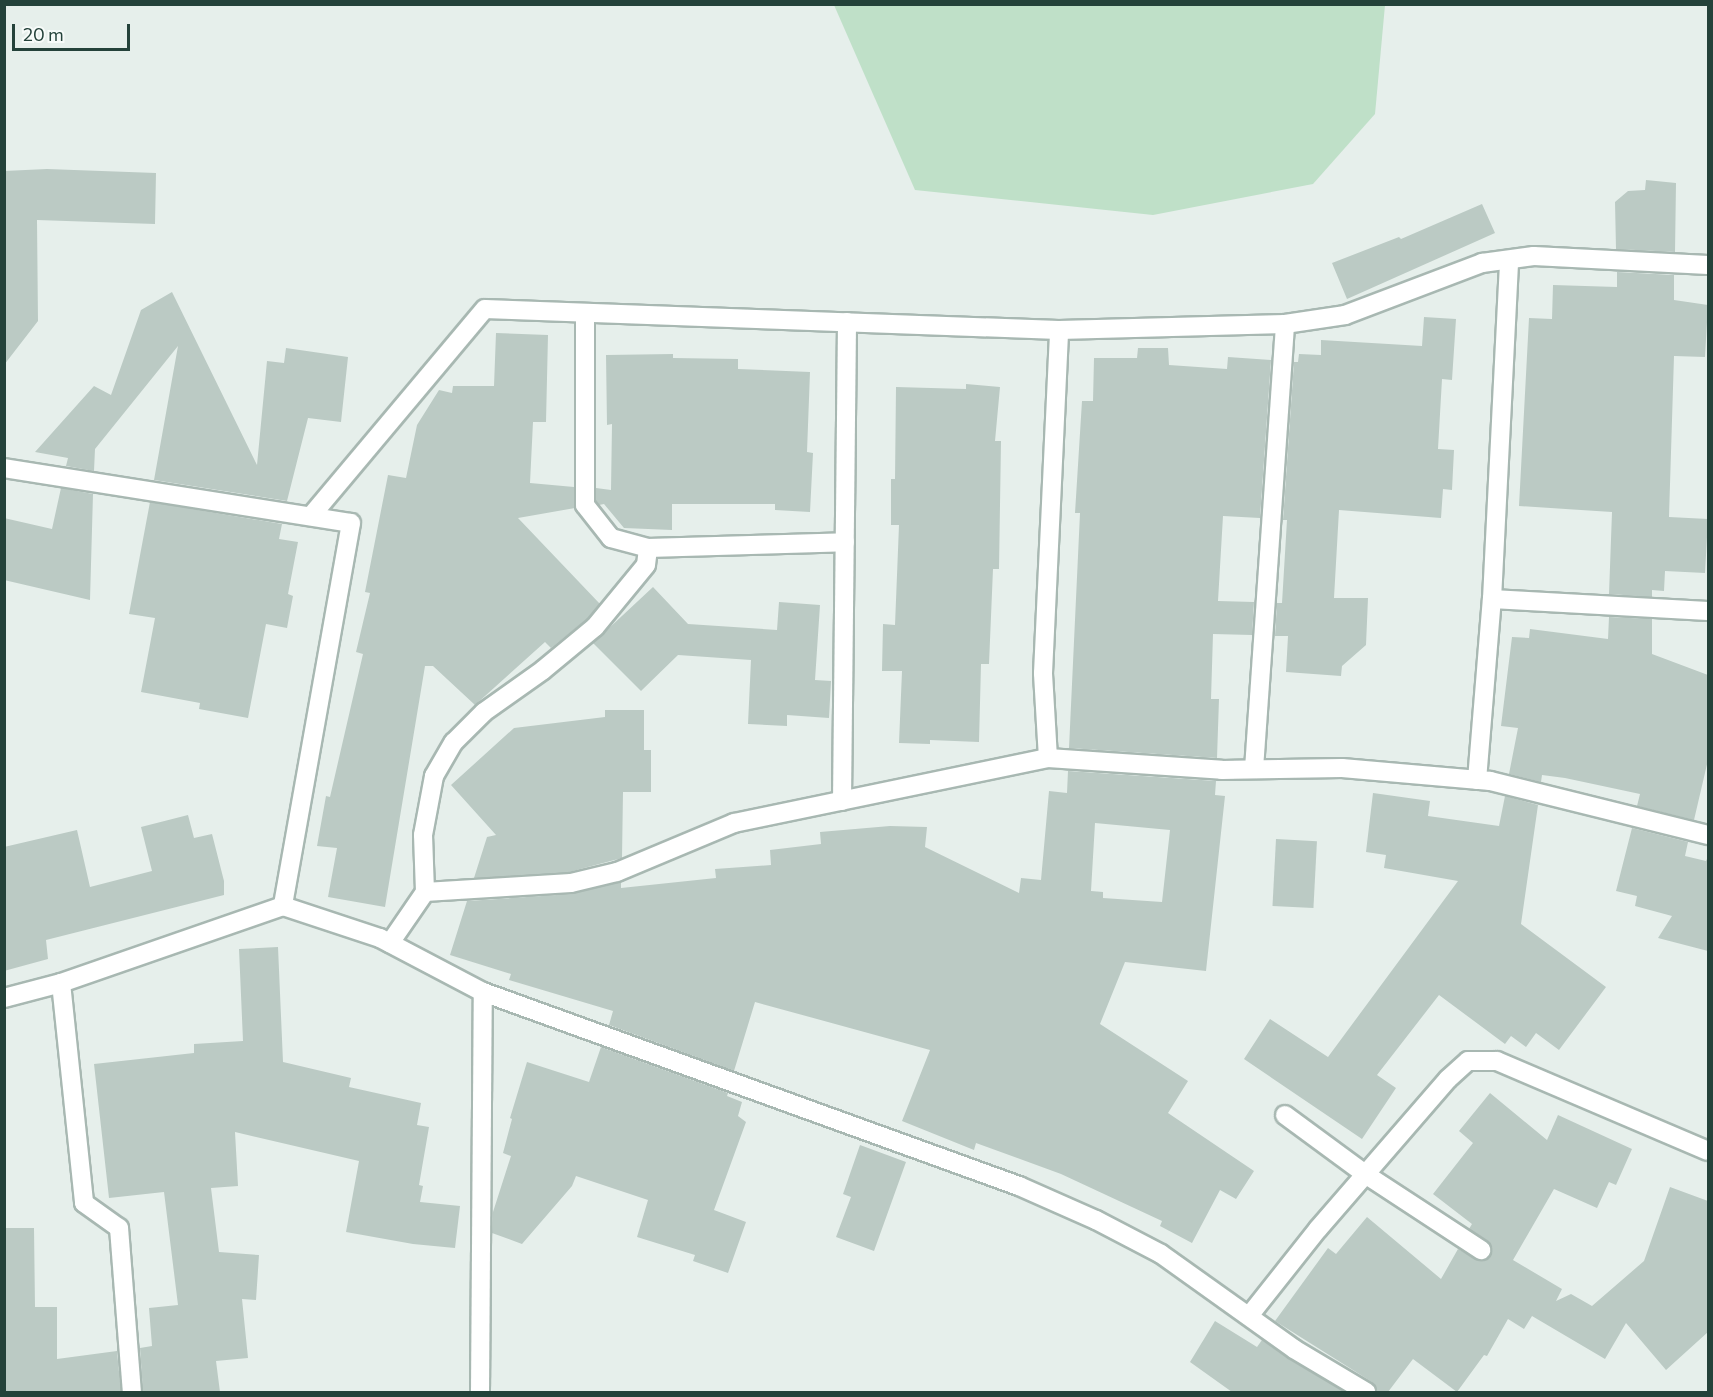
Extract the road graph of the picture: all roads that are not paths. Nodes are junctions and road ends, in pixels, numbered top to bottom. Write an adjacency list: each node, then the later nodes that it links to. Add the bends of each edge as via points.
1 (1509, 260): 2 (street, via 1534,256); 5 (street, via 1482,263 1345,315); 11 (street)
2 (1708, 265)
3 (585, 313): 4 (street); 8 (street, via 485,309); 10 (street, via 585,505 611,538)
4 (847, 322): 6 (street); 9 (street)
5 (1285, 324): 6 (street); 14 (street)
6 (1059, 330): 13 (street, via 1043,673)
7 (4, 468): 8 (street)
8 (311, 516): 19 (street, via 351,523)
9 (844, 542): 10 (street); 16 (street)
10 (648, 548): 18 (street, via 646,566 595,627 484,712 454,742 434,776 423,835)
11 (1492, 599): 12 (street); 15 (street)
12 (1708, 611)
13 (1048, 758): 14 (street); 16 (street)
14 (1254, 769): 15 (street, via 1342,768)
15 (1477, 780): 17 (street)
16 (842, 801): 18 (street, via 734,823 617,872 571,883)
17 (1708, 835)
18 (425, 892): 20 (street)
19 (283, 906): 20 (street); 21 (street)
20 (390, 943): 22 (street)
21 (61, 983): 23 (street); 29 (street, via 84,1203 119,1228)
22 (483, 992): 28 (street, via 1019,1186 1161,1254); 30 (street)
23 (4, 999)
24 (1285, 1115): 26 (street)
25 (1708, 1151): 26 (street, via 1497,1061 1468,1061 1448,1078)
26 (1365, 1174): 27 (street); 28 (street)
27 (1481, 1250)
28 (1249, 1316): 31 (street, via 1294,1349)
29 (132, 1392)
30 (480, 1392)
31 (1366, 1392)

